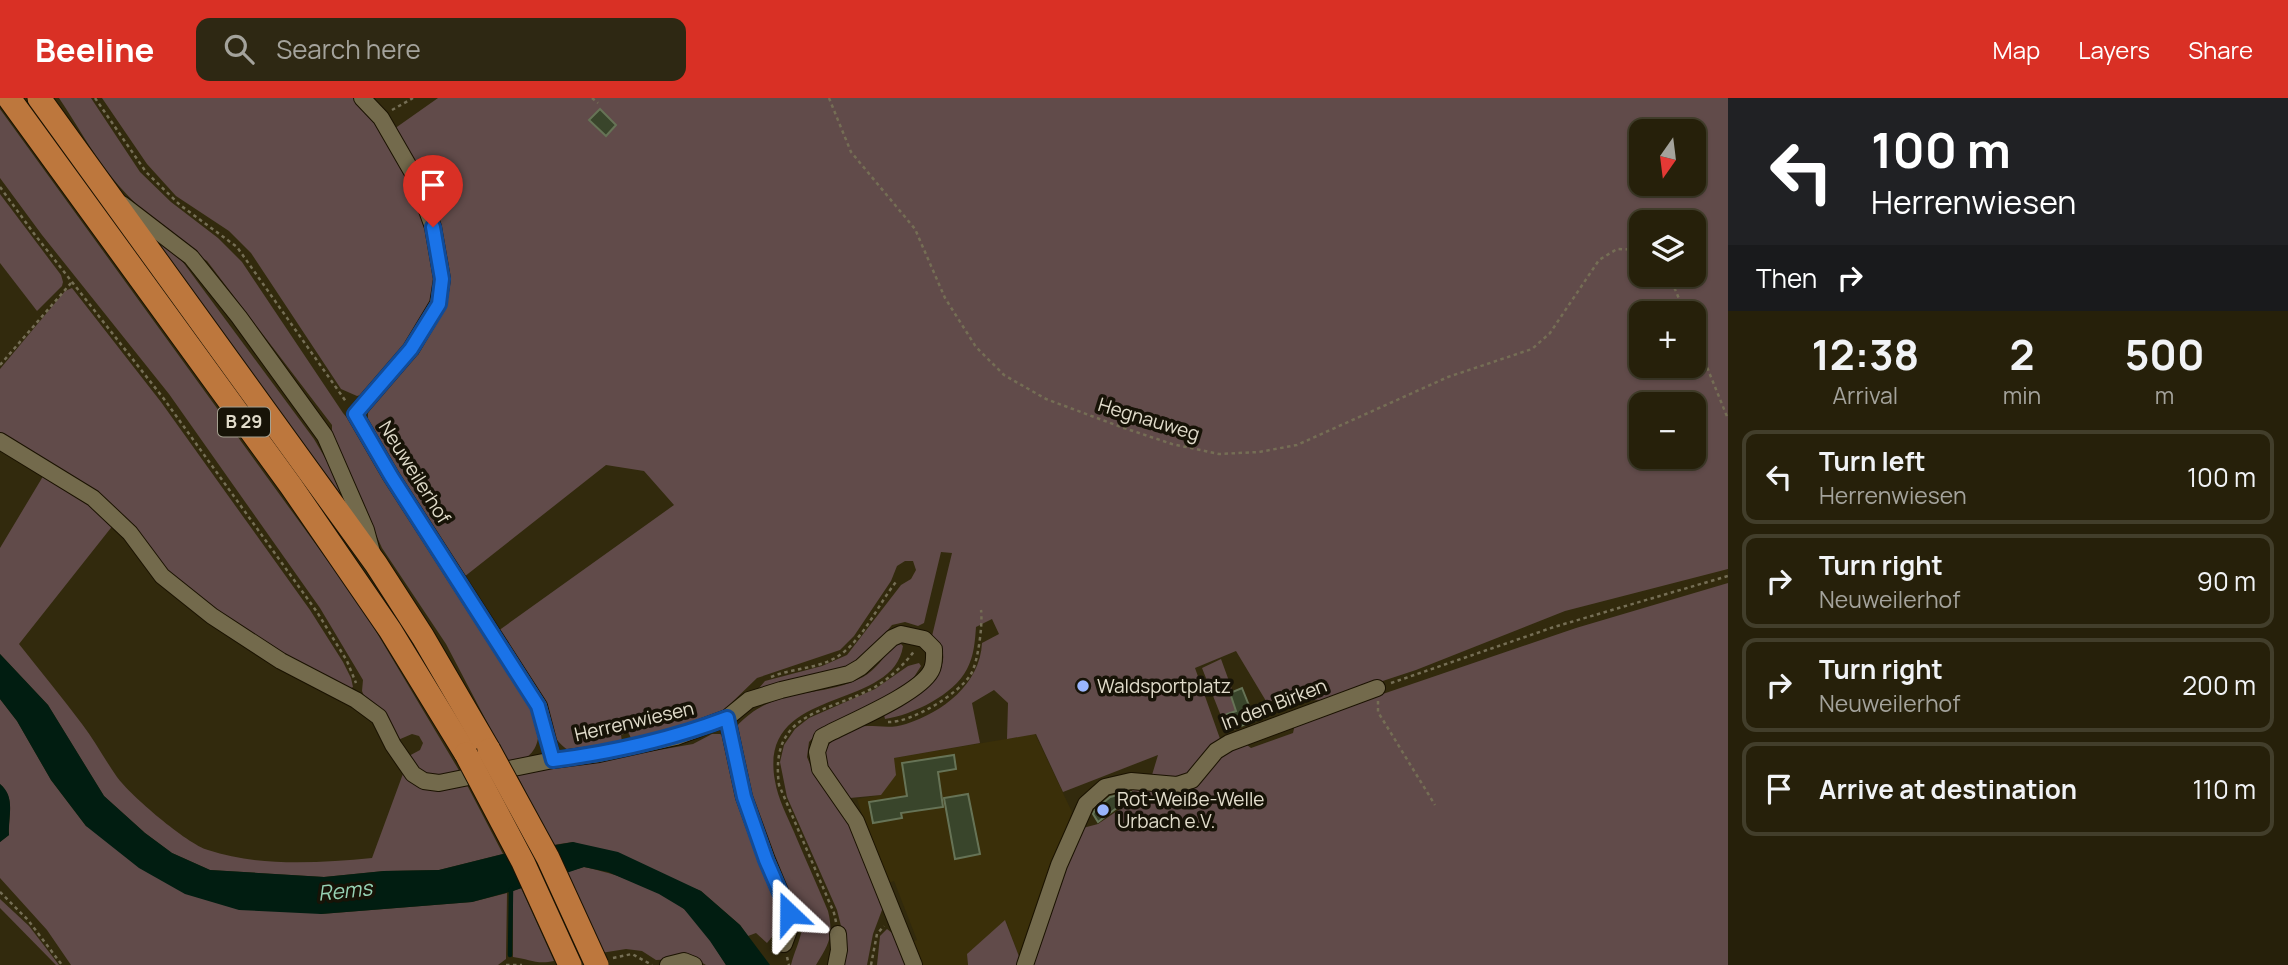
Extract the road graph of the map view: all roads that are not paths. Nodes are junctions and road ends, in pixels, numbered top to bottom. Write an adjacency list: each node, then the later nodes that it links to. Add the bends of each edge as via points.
1 (9, 98): 12 (highway, B 29, bridge, via 390,629 466,754)
2 (39, 98): 4 (highway, B 29)
3 (362, 98): 9 (street, Neuweilerhof, via 381,118 415,177 433,227 442,279 439,304 411,349 355,414 538,706)
4 (106, 193): 6 (highway, B 29); 6 (street, via 191,257 239,317 325,436)
5 (0, 441): 9 (street, Herrenwiesen, via 93,498 130,533 162,576 212,616 379,717 413,774 439,783)
6 (376, 564): 13 (highway, B 29, bridge, via 489,750 548,858)
7 (1377, 688): 18 (street, In den Birken, via 1229,743 1216,751 1192,780 1177,785 1131,780 1105,787 1086,804 1059,865)
8 (727, 718): 9 (street, Herrenwiesen, via 676,737); 11 (street, via 744,797 789,913 790,929); 17 (street, Herrenwiesen, via 749,700 849,674 901,634 924,639 934,649 931,671 921,682 860,720 822,737 817,752 820,769 856,821)
9 (553, 760)
10 (838, 934): 16 (street)
11 (784, 944)
12 (570, 965)
13 (597, 965)
14 (668, 965): 15 (street, via 684,961)
15 (694, 965)
16 (836, 965)
17 (914, 965)
18 (1025, 965)

